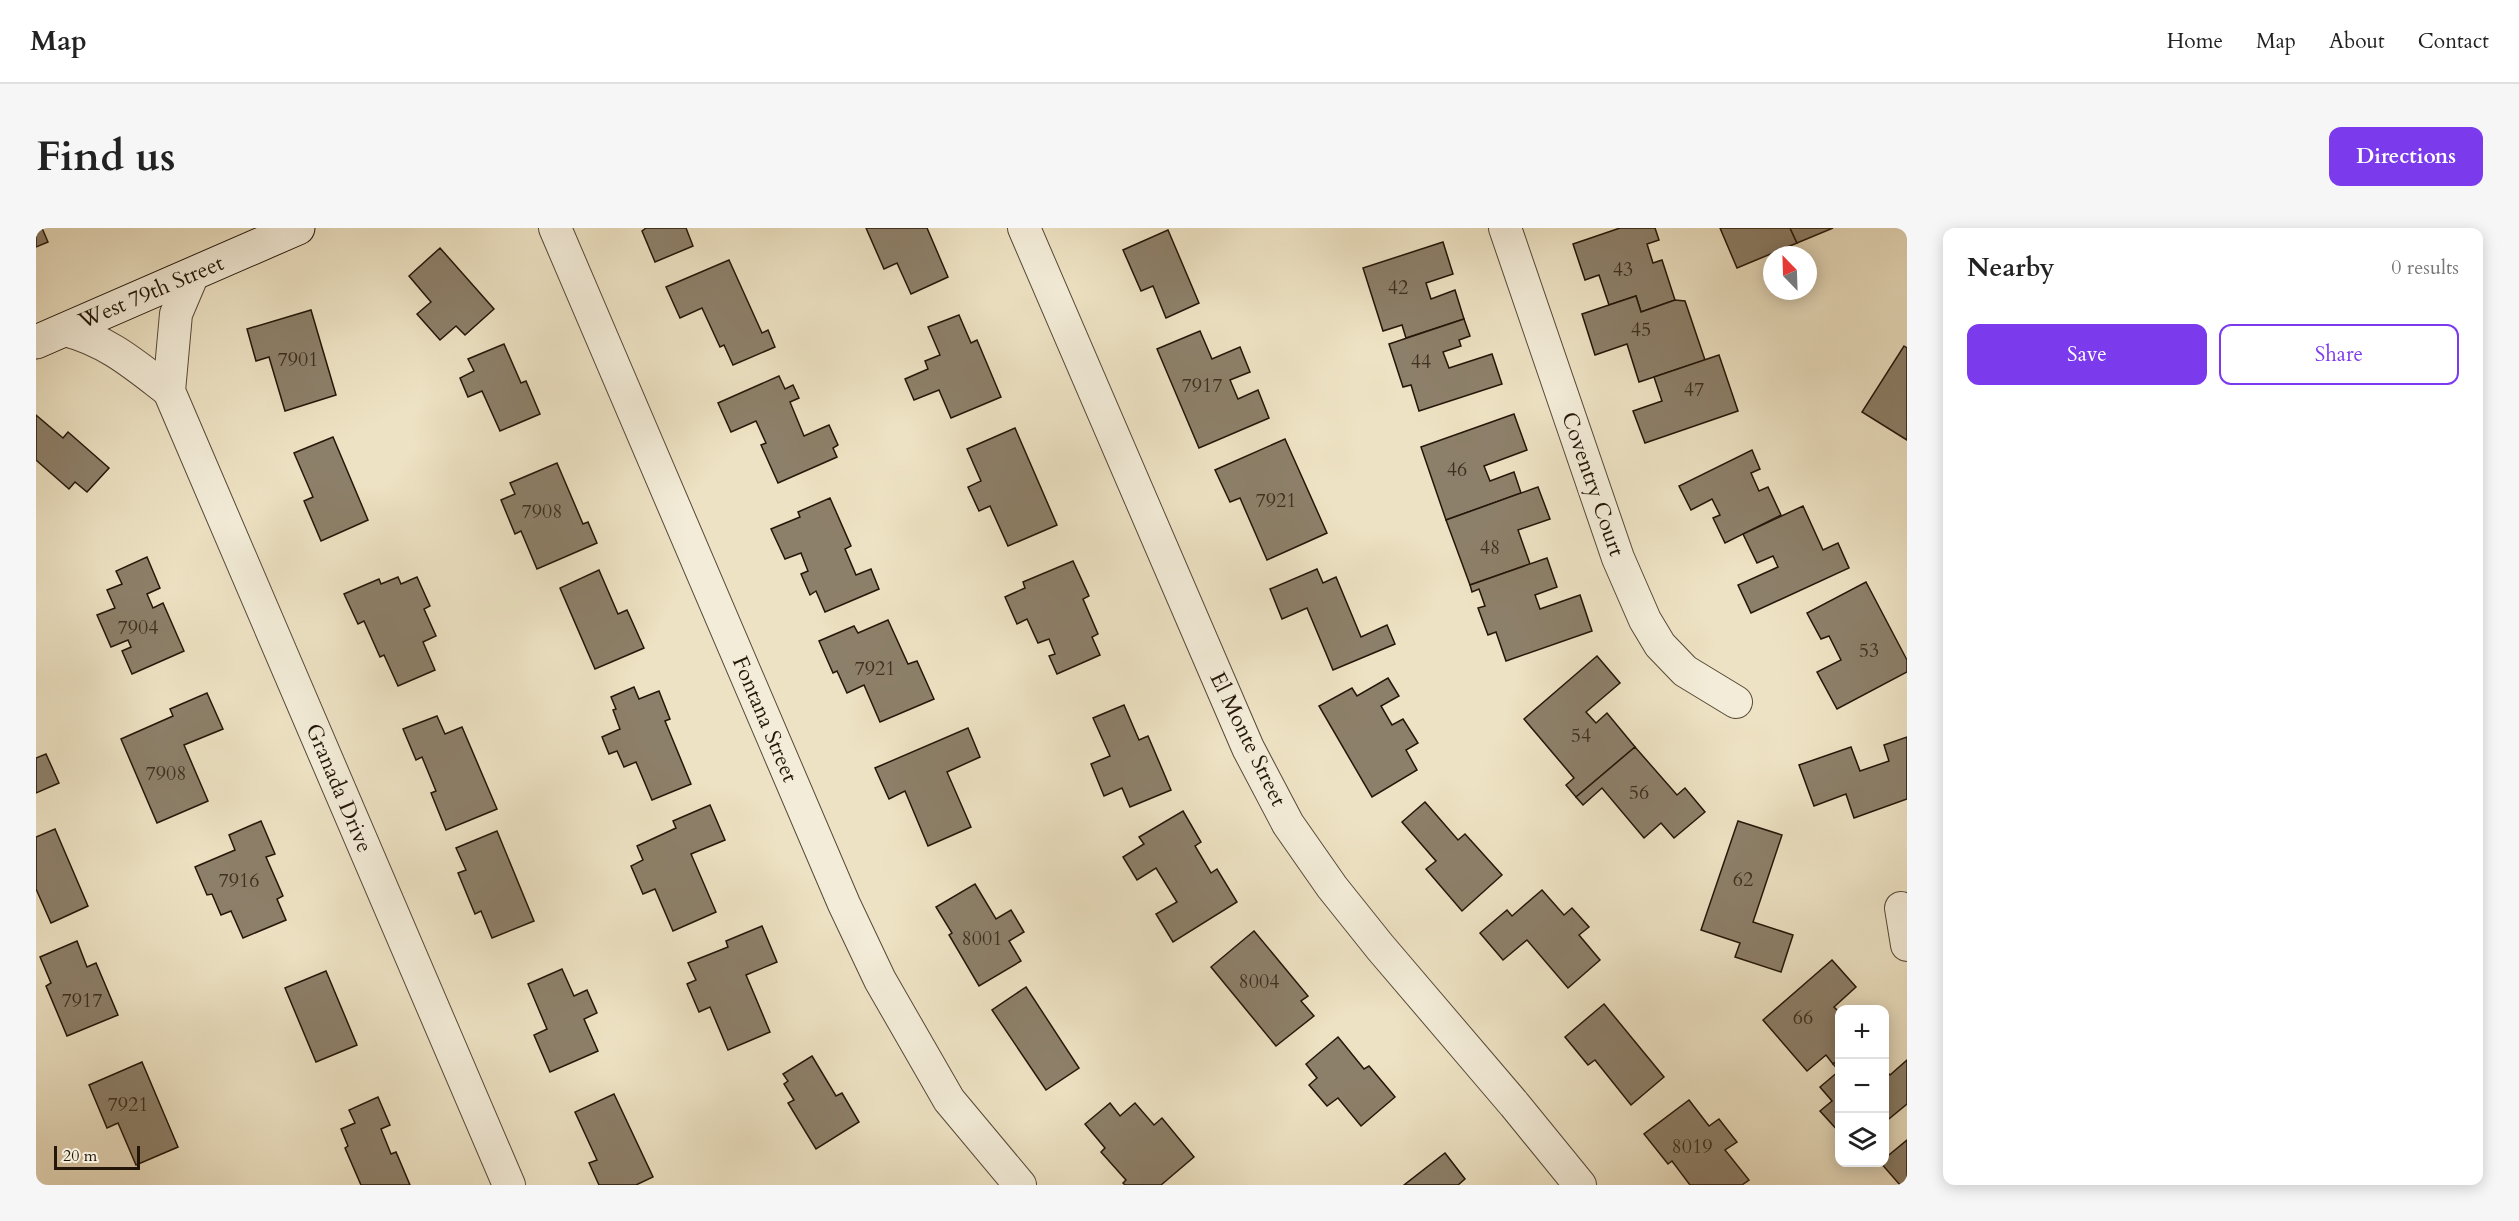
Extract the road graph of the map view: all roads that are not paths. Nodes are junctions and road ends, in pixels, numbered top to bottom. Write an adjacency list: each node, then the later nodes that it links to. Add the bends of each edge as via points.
1 (298, 228): 5 (street, West 79th Street)
2 (555, 228): 12 (street, Fontana Street, via 880,980 950,1100)
3 (1024, 228): 13 (street, El Monte Street, via 1248,748 1288,824 1380,947)
4 (1504, 228): 8 (street, Coventry Court, via 1618,558 1645,620 1660,645 1685,671)
5 (193, 274): 6 (street, West 79th Street); 7 (street, via 176,314)
6 (50, 336): 7 (street, via 88,335)
7 (169, 392): 11 (street, Granada Drive)
8 (1736, 702)
9 (1900, 908): 10 (street)
10 (1907, 945)
11 (509, 1185)
12 (1020, 1185)
13 (1580, 1185)

